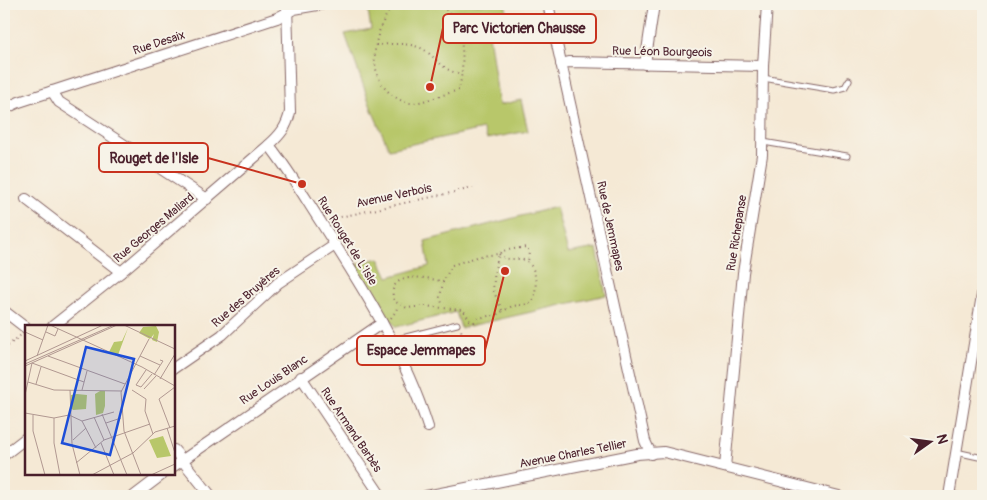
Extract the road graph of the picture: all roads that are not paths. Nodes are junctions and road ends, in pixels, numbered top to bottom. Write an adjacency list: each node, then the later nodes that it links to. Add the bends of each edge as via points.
1 (323, 4): 5 (street, Rue Desaix)
2 (548, 4): 6 (street, Rue de Jemmapes)
3 (654, 4): 7 (street)
4 (767, 4): 8 (street, Rue Richepanse)
5 (287, 8): 11 (street, Rue Desaix, via 277,18); 14 (street, via 290,112 288,124)
6 (561, 64): 7 (street, Rue Léon Bourgeois); 32 (street, Rue de Jemmapes, via 643,432)
7 (646, 64): 8 (street, Rue Léon Bourgeois)
8 (763, 66): 9 (street, Rue Richepanse)
9 (763, 78): 10 (lane, via 834,90 844,87); 13 (street, Rue Richepanse)
10 (849, 80)
11 (52, 92): 12 (street, Rue Desaix); 17 (street, via 59,102)
12 (4, 109)
13 (762, 142): 15 (lane); 36 (street, Rue Richepanse, via 743,273)
14 (269, 145): 17 (street, Rue Georges Maliard); 18 (street, Rue Rouget de L'Isle)
15 (847, 156)
16 (26, 199): 19 (street)
17 (207, 199): 19 (street, Rue Georges Maliard)
18 (335, 245): 22 (street, Rue Rouget de L'Isle); 27 (street, Rue des Bruyères, via 278,283 222,335)
19 (121, 272): 24 (street, Rue Georges Maliard)
20 (983, 290): 31 (street)
21 (4, 311): 25 (street)
22 (382, 323): 26 (street, Rue Rouget de L'Isle); 28 (street, Rue Louis Blanc)
23 (458, 324): 26 (lane)
24 (54, 325)
25 (25, 328)
26 (392, 343): 29 (street, Rue Rouget de L'Isle)
27 (175, 367)
28 (301, 377): 35 (street, Rue Louis Blanc); 41 (street, Rue Armand Barbès)
29 (428, 427)
30 (25, 439): 33 (street)
31 (956, 452): 34 (lane); 38 (street)
32 (651, 454): 36 (street, Avenue Charles Tellier, via 664,452); 42 (street, Avenue Charles Tellier, via 637,454)
33 (4, 455)
34 (983, 458)
35 (178, 463): 40 (street)
36 (725, 467): 43 (street, Avenue Charles Tellier)
37 (162, 475): 39 (street)
38 (949, 495): 44 (lane)
39 (134, 496)
40 (211, 496)
41 (381, 496)
42 (426, 496)
43 (839, 496)
44 (961, 496)

